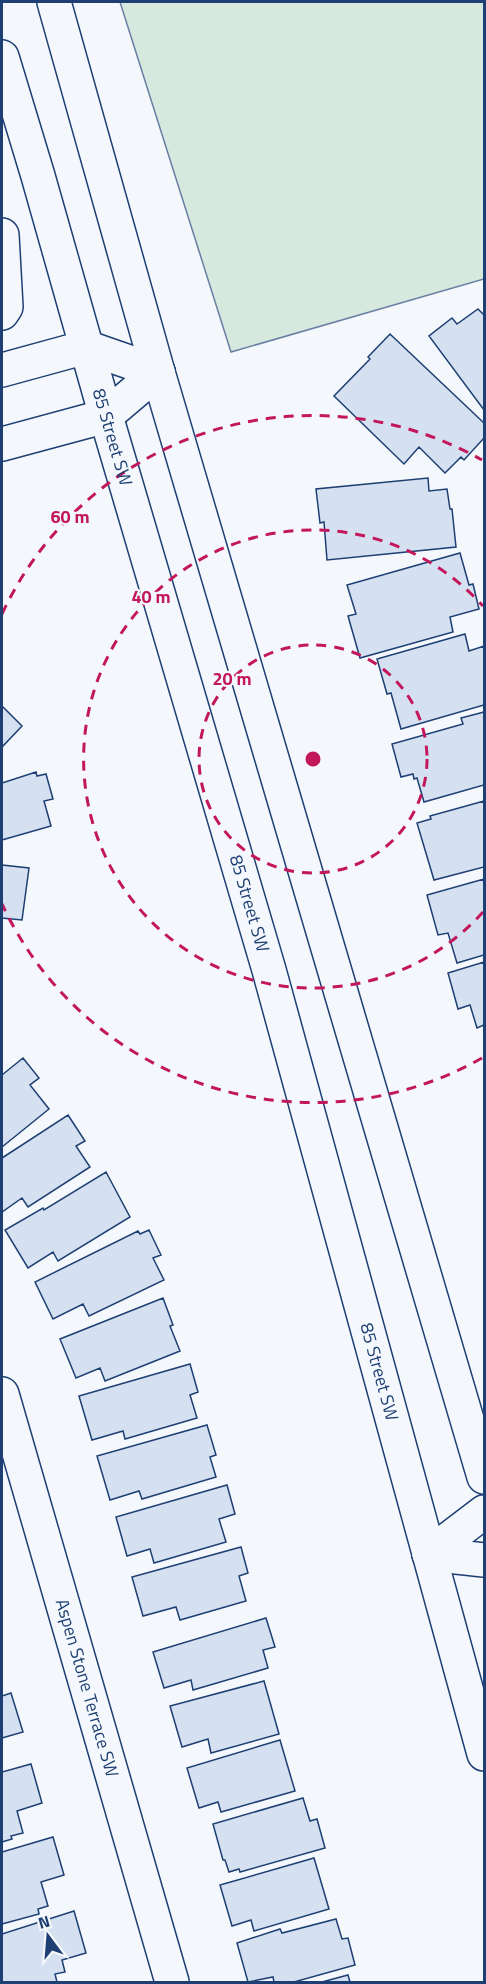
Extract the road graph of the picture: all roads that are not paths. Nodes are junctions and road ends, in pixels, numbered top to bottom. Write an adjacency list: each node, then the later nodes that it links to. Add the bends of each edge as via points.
1 (54, 2): 7 (main road)
2 (2, 57): 5 (main road, 85 Street SW)
3 (2, 235): 4 (main road, via 6,307)
4 (2, 313)
5 (86, 347): 6 (main road); 7 (main road); 8 (main road, 85 Street SW)
6 (2, 370)
7 (158, 372): 8 (main road); 11 (main road)
8 (106, 416): 9 (main road); 13 (main road, 85 Street SW, via 269,970)
9 (2, 444)
10 (2, 1394): 16 (main road, Aspen Stone Terrace SW)
11 (484, 1477)
12 (484, 1512): 13 (main road)
13 (429, 1554): 14 (main road); 15 (main road, 85 Street SW)
14 (484, 1560)
15 (484, 1754)
16 (172, 1983)

